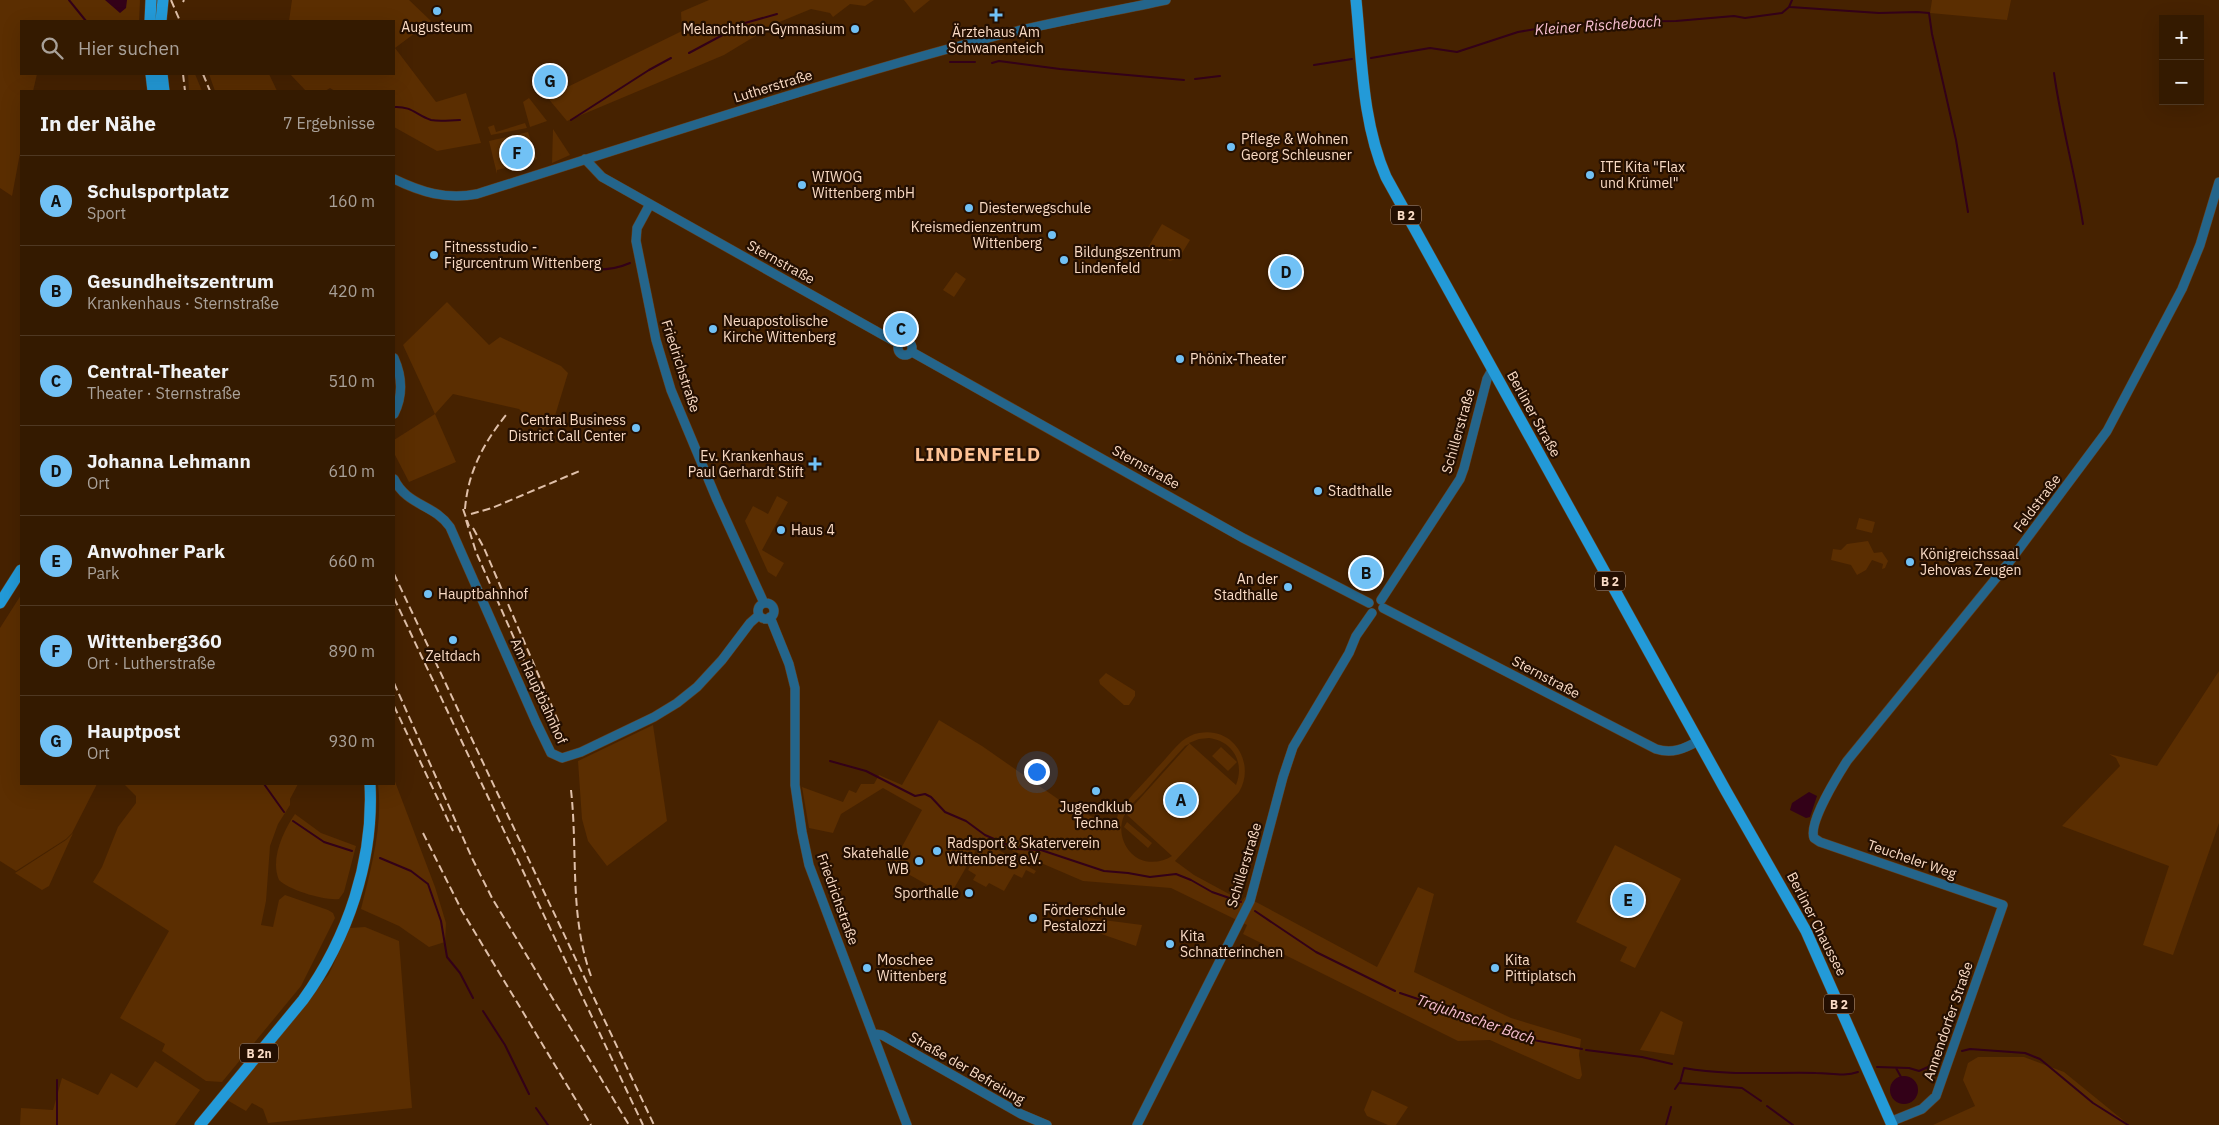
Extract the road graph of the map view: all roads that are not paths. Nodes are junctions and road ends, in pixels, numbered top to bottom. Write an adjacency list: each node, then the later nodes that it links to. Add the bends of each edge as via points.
1 (151, 0): 5 (main road)
2 (163, 0): 6 (main road)
3 (1166, 0): 11 (street, Lutherstraße, via 1013,32 921,57)
4 (1356, 0): 16 (main road, Berliner Straße / B 2, via 1367,114 1379,160)
5 (150, 20)
6 (161, 20)
7 (151, 75): 9 (main road)
8 (162, 75): 10 (main road)
9 (152, 90)
10 (164, 90)
11 (585, 159): 12 (street, Lutherstraße, via 462,196 431,194); 14 (street, via 602,177)
12 (395, 179)
13 (2219, 182): 30 (street, Feldstraße, via 2199,249 2182,289 2107,431 2010,561 1847,761 1828,796)
14 (650, 204): 21 (street, Friedrichstraße, via 637,228 636,241 659,353 683,419); 22 (street, Sternstraße, via 899,344 898,350 902,355 912,352 1258,546)
15 (395, 361): 17 (street, via 401,390)
16 (1492, 370): 23 (street, Schillerstraße, via 1460,480); 27 (main road, Berliner Straße / B 2)
17 (395, 411)
18 (395, 481): 25 (street, Am Hauptbahnhof, via 404,495 439,515 454,532 540,731 551,753 558,758 581,752 678,703 712,672)
19 (20, 572): 20 (main road)
20 (0, 603)
21 (764, 603): 25 (street); 26 (street, Friedrichstraße, via 774,607)
22 (1369, 603): 23 (street, via 1374,598); 24 (street, via 1368,608)
23 (1382, 604): 24 (street, via 1378,613); 27 (street, Sternstraße, via 1656,749 1672,752)
24 (1372, 612): 37 (street, Schillerstraße, via 1293,748 1250,901)
25 (759, 614): 26 (street, via 764,618)
26 (770, 617): 32 (street, Friedrichstraße, via 795,688 795,776 809,865)
27 (1698, 741): 29 (main road, Berliner Straße / B 2)
28 (370, 785): 34 (main road, B 2n, via 371,816 364,864 353,903 336,944 303,1000)
29 (1744, 823): 33 (main road, Berliner Chaussee / B 2, via 1808,934)
30 (1813, 836): 31 (street, Teucheler Weg, via 1820,842)
31 (2003, 905): 33 (street, Annendorfer Straße, via 1936,1096 1922,1108)
32 (875, 1034): 35 (street, Friedrichstraße); 36 (street, Straße der Befreiung)
33 (1891, 1124)
34 (200, 1125)
35 (908, 1125)
36 (1047, 1125)
37 (1137, 1125)

